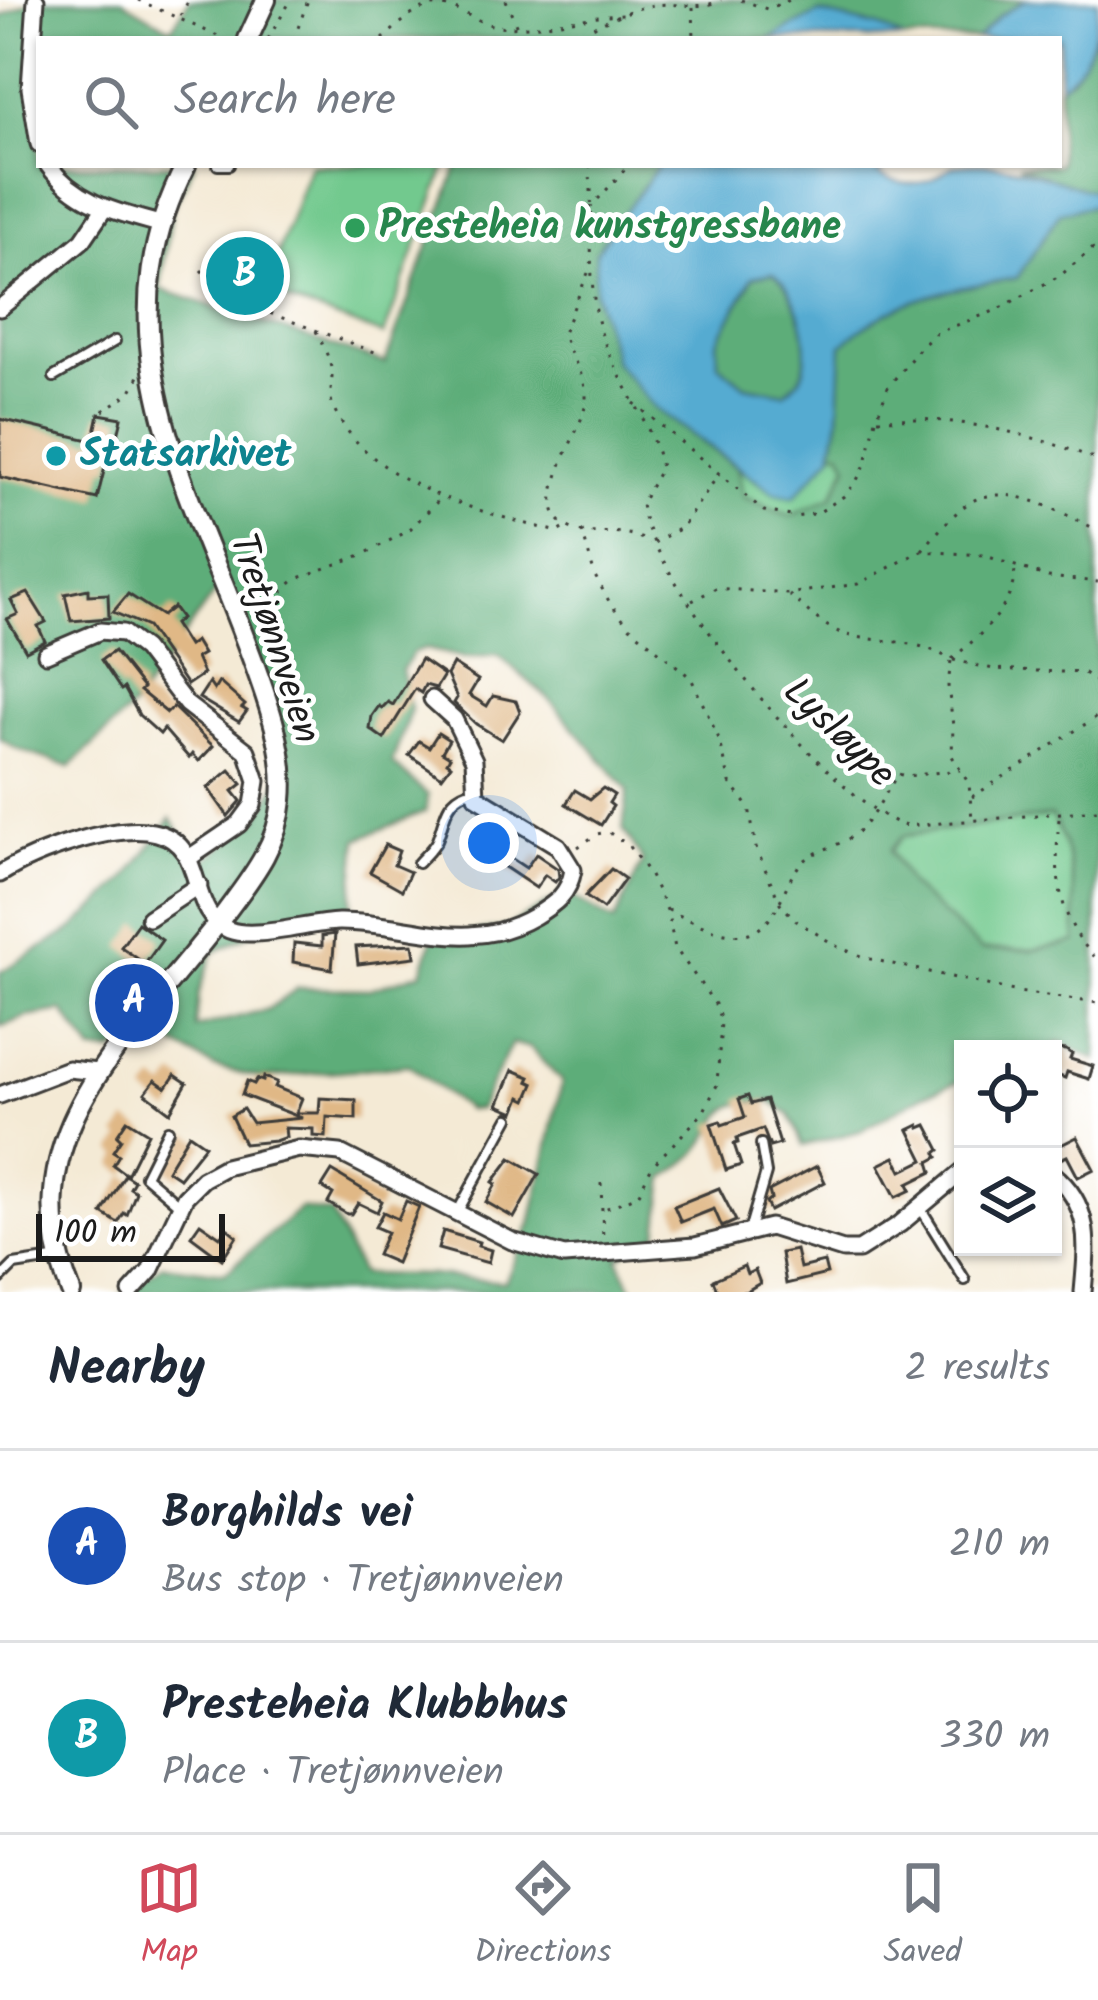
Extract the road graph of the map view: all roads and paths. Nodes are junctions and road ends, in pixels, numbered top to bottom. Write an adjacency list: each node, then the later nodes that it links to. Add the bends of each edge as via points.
1 (36, 0): 25 (street)
2 (138, 0): 15 (path)
3 (189, 0): 15 (path)
4 (266, 0): 18 (street)
5 (291, 0): 19 (path)
6 (308, 0): 20 (path)
7 (439, 0): 12 (path)
8 (506, 0): 16 (path)
9 (722, 0): 13 (path)
10 (742, 0): 11 (path, via 767,9)
11 (790, 0)
12 (432, 5): 16 (path); 21 (path)
13 (693, 5): 14 (path); 24 (path)
14 (627, 14): 16 (path); 23 (path)
15 (180, 18): 17 (path)
16 (515, 26): 22 (path)
17 (218, 36)
18 (249, 36)
19 (270, 36)
20 (295, 36)
21 (386, 36)
22 (520, 36)
23 (579, 36)
24 (694, 36)
25 (36, 121)
26 (52, 168): 30 (street, via 74,193)
27 (185, 168): 32 (street, Tretjønnveien)
28 (589, 168): 31 (path)
29 (626, 168): 31 (path)
30 (104, 208): 32 (street); 38 (street, via 83,240)
31 (590, 208): 37 (path)
32 (160, 224): 80 (street, Tretjønnveien, via 147,346 156,401 261,682 282,776 268,849)
33 (1098, 244): 46 (path, via 1013,302 937,333 888,388)
34 (255, 258): 35 (path)
35 (269, 264)
36 (201, 270): 39 (path, via 226,297)
37 (588, 273): 44 (path, via 603,339); 50 (path, via 563,333 586,397 554,484)
38 (0, 308)
39 (316, 332): 41 (path); 49 (path, via 337,416 385,470)
40 (115, 341): 43 (lane)
41 (380, 354)
42 (139, 374): 45 (path, via 130,394)
43 (54, 377)
44 (632, 402): 48 (path); 53 (path, via 661,468 641,504)
45 (103, 411)
46 (876, 419): 47 (path, via 927,417 1037,436); 48 (path, via 856,480 818,513 764,511)
47 (1098, 460)
48 (720, 474): 53 (path, via 682,527)
49 (443, 495): 50 (path, via 558,532); 59 (path, via 409,531 296,579)
50 (567, 527): 52 (path)
51 (1098, 530): 54 (path, via 1026,498 988,495 965,505)
52 (582, 531): 53 (path, via 617,530); 77 (path, via 610,603 691,678 730,783 749,807)
53 (652, 544): 58 (path, Lysløype)
54 (921, 551): 55 (path); 57 (path, via 858,584)
55 (1016, 566): 56 (path); 61 (path, via 1015,588 997,618)
56 (1098, 582)
57 (787, 593): 58 (path, via 716,588); 61 (path, via 849,636 932,647)
58 (691, 602): 68 (path, Lysløype, via 783,728)
59 (249, 622)
60 (46, 654): 73 (street, via 100,631 123,633 186,704 247,752 257,781 253,805)
61 (951, 660): 62 (path, via 1084,673); 65 (path, via 952,756)
62 (1098, 683)
63 (431, 699): 66 (street, via 454,719 474,760)
64 (1098, 716): 67 (path)
65 (960, 770): 67 (path); 68 (path, via 898,774)
66 (476, 796): 72 (street); 74 (lane, via 457,796)
67 (970, 798): 71 (path)
68 (877, 806): 71 (path, Lysløype, via 906,826); 77 (path, via 848,840 815,850 795,870)
69 (1098, 810): 70 (path, Lysløype)
70 (1059, 815): 71 (path, Lysløype); 81 (path, via 1058,887 1068,922)
71 (973, 822)
72 (567, 855): 78 (path, via 597,834 617,835); 80 (street, via 571,883 559,900 488,936 336,922 236,932)
73 (189, 858): 75 (street, via 155,832 124,832); 76 (street)
74 (418, 863)
75 (0, 874)
76 (199, 885): 79 (street); 80 (street)
77 (780, 903): 78 (path, via 766,924 746,934); 82 (path, via 866,958)
78 (667, 910): 94 (path, via 675,948 721,1021 721,1071 703,1113 652,1166 638,1195)
79 (148, 918)
80 (218, 924): 83 (street, Tretjønnveien)
81 (1098, 961)
82 (1098, 1004)
83 (98, 1072): 84 (street, via 68,1069); 97 (street, Tretjønnveien, via 76,1107 57,1166)
84 (0, 1095)
85 (509, 1118): 93 (lane)
86 (168, 1130): 91 (lane, via 145,1177)
87 (761, 1144): 95 (lane, via 766,1173)
88 (954, 1179): 92 (street)
89 (1062, 1182): 98 (street, via 1081,1210)
90 (601, 1183): 94 (path)
91 (180, 1206): 93 (street, via 214,1171 315,1148 356,1159); 102 (street, via 150,1271)
92 (920, 1208): 95 (street, via 859,1250 779,1228); 100 (lane)
93 (458, 1211): 96 (street, via 532,1249)
94 (600, 1211): 96 (path)
95 (748, 1233): 96 (street)
96 (605, 1254)
97 (62, 1258): 99 (lane, via 14,1264); 101 (street, Tretjønnveien)
98 (1092, 1270): 103 (street)
99 (0, 1279)
100 (965, 1280)
101 (71, 1292)
102 (131, 1292)
103 (1083, 1292)

